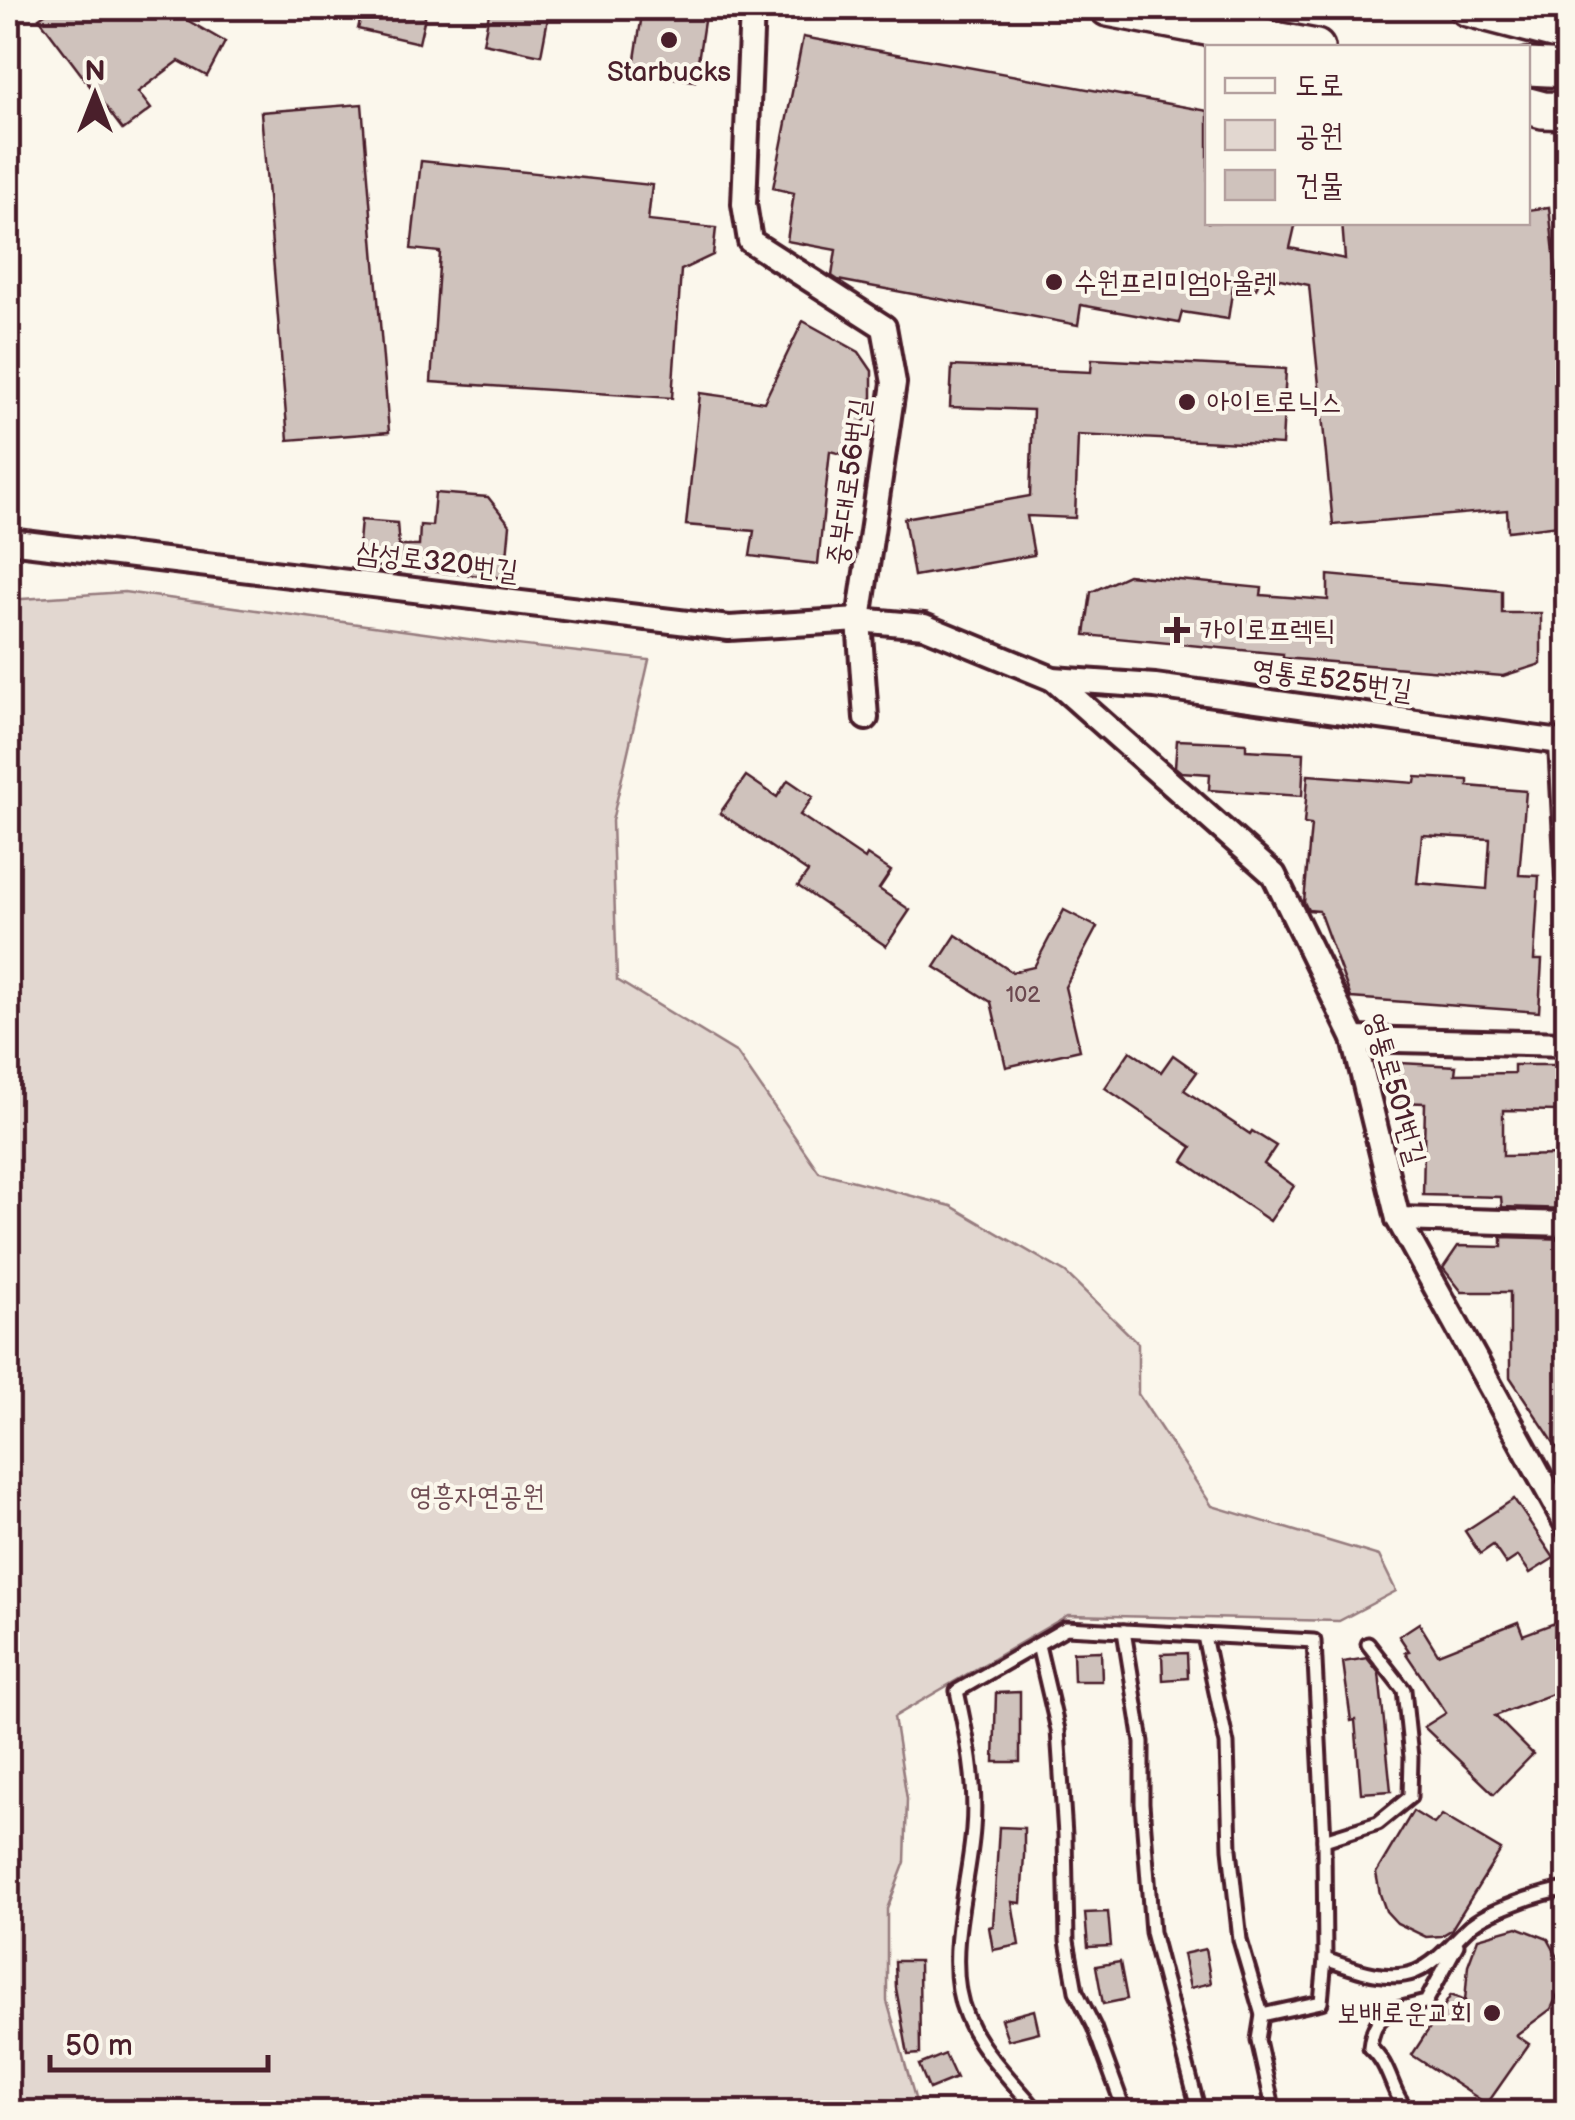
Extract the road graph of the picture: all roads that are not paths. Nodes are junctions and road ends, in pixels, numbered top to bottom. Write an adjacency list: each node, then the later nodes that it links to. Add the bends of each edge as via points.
1 (752, 8): 13 (street, 중부대로56번길, via 744,204 750,241 884,327 891,364 894,383)
2 (1108, 8): 7 (main road)
3 (1468, 8): 5 (main road)
4 (1493, 8): 5 (main road)
5 (1476, 9): 6 (main road)
6 (1568, 34)
7 (1300, 45)
8 (1530, 67): 9 (main road)
9 (1568, 69)
10 (1530, 107): 11 (main road)
11 (1568, 111)
12 (8, 540): 13 (street, 삼성로320번길, via 729,628)
13 (859, 620): 14 (street, 영통로525번길, via 924,626); 15 (street)
14 (1053, 678): 16 (street, 영통로525번길, via 1156,686); 18 (street, 영통로501번길, via 1274,875)
15 (866, 718)
16 (1564, 744): 17 (street)
17 (1568, 876)
18 (1354, 1039): 19 (street); 20 (street, 영통로501번길)
19 (1568, 1044)
20 (1398, 1219): 21 (street); 22 (street, 영통로501번길)
21 (1568, 1224)
22 (1568, 1528)
23 (1124, 1631): 24 (lane); 26 (lane, via 1066,1628); 34 (lane, via 1142,1742 1152,1932)
24 (1204, 1636): 27 (lane, via 1314,1641); 31 (lane, via 1227,1744 1240,1940)
25 (1368, 1644): 27 (lane, via 1404,1690 1410,1796 1378,1822)
26 (1038, 1645): 32 (lane, via 958,1692 974,1824 956,1942 959,1993 980,2046); 33 (lane, via 1058,1730 1067,1941 1076,1991)
27 (1324, 1840): 30 (lane)
28 (1568, 1889): 29 (lane, via 1508,1907)
29 (1462, 1936): 30 (lane, via 1412,1973 1370,1974); 36 (lane, via 1426,2002 1386,2012 1372,2031 1370,2047)
30 (1325, 1960): 31 (lane, via 1321,2002)
31 (1262, 2015): 35 (lane, via 1258,2040)
32 (1038, 2112)
33 (1125, 2112)
34 (1198, 2112)
35 (1274, 2112)
36 (1408, 2112)

